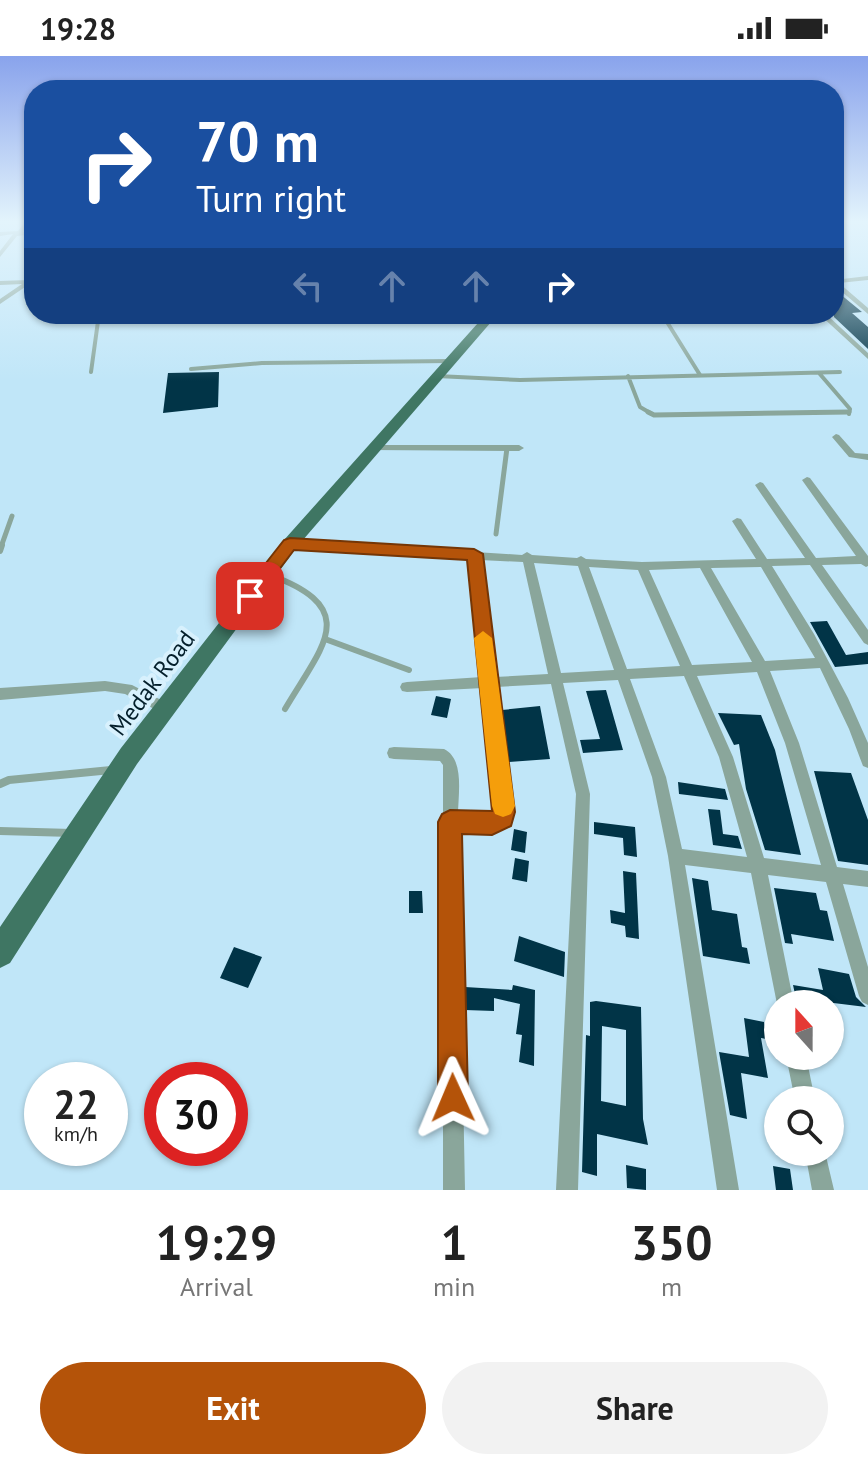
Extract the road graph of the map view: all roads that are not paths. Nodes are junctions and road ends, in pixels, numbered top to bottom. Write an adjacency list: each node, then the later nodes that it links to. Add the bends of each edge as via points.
1 (868, 278): 2 (street)
2 (844, 281)
3 (24, 282): 4 (street)
4 (0, 283)
5 (24, 287): 7 (street)
6 (844, 291): 8 (street)
7 (0, 302)
8 (868, 312)
9 (98, 324): 16 (lane)
10 (483, 324): 14 (main road, Medak Road)
11 (668, 324): 19 (lane)
12 (833, 324): 13 (street)
13 (868, 357)
14 (444, 368): 15 (lane, via 262,363); 20 (lane, via 520,380); 22 (main road, Medak Road)
15 (191, 369)
16 (91, 372)
17 (840, 372): 18 (lane)
18 (819, 373): 19 (lane); 20 (lane, via 849,414 654,415 640,407)
19 (700, 375): 20 (lane)
20 (628, 376)
21 (836, 437): 25 (street, via 852,455)
22 (374, 448): 23 (street); 31 (main road, Medak Road)
23 (507, 448): 24 (street); 30 (lane)
24 (519, 448)
25 (866, 460)
26 (807, 480): 37 (street)
27 (760, 485): 36 (street)
28 (12, 516): 32 (lane)
29 (737, 521): 38 (street)
30 (496, 534)
31 (290, 544): 33 (street); 41 (main road, Medak Road)
32 (0, 551)
33 (474, 554): 34 (street); 50 (street)
34 (527, 556): 35 (street); 49 (street)
35 (581, 560): 39 (street); 48 (street)
36 (812, 562): 37 (street); 38 (street); 43 (street)
37 (867, 562)
38 (765, 563): 40 (street); 44 (street)
39 (642, 566): 40 (street); 47 (street)
40 (704, 566): 45 (street)
41 (267, 573): 42 (lane, via 319,600 327,616); 53 (main road, Medak Road)
42 (325, 639): 46 (lane); 54 (lane)
43 (868, 640)
44 (824, 663): 45 (street); 56 (street)
45 (761, 666): 47 (street); 64 (street, via 800,764)
46 (409, 670)
47 (688, 671): 48 (street); 63 (street, via 726,757)
48 (622, 675): 49 (street); 62 (street, via 654,759)
49 (556, 679): 50 (street); 71 (street, via 583,794)
50 (488, 683): 51 (street); 59 (street, via 503,818 492,823)
51 (407, 687)
52 (0, 694): 53 (street, via 105,686 127,689)
53 (164, 708): 57 (main road, Medak Road)
54 (285, 709)
55 (394, 753): 59 (street, via 449,758)
56 (868, 761)
57 (121, 768): 58 (lane); 61 (main road, Medak Road)
58 (0, 784)
59 (450, 822): 70 (street)
60 (0, 831): 61 (lane)
61 (80, 833): 66 (main road, Medak Road)
62 (676, 856): 63 (street); 72 (street)
63 (758, 866): 64 (street); 67 (street)
64 (833, 874): 65 (street); 68 (street)
65 (868, 879)
66 (2, 946)
67 (782, 990)
68 (868, 996)
69 (818, 1166): 73 (street)
70 (454, 1190)
71 (567, 1190)
72 (728, 1190)
73 (823, 1190)

